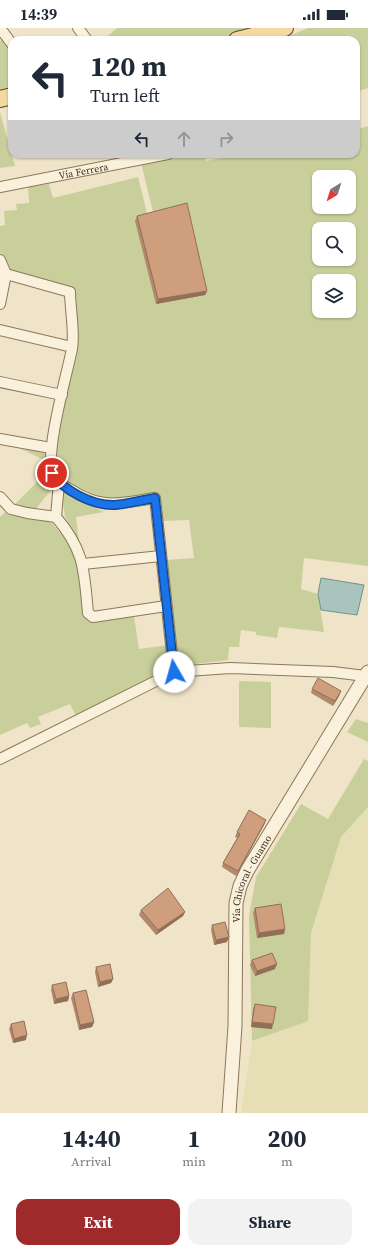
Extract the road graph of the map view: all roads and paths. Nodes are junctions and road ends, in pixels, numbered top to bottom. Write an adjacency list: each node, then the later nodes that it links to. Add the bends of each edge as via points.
1 (0, 28): 4 (street)
2 (285, 28): 3 (main road)
3 (253, 36)
4 (8, 39)
5 (148, 158): 6 (street, Vía Ferrera)
6 (0, 187)
7 (0, 260): 8 (street)
8 (3, 274): 9 (street); 11 (street, via 70,292)
9 (0, 304)
10 (0, 330): 11 (street)
11 (72, 347): 13 (street)
12 (0, 382): 13 (street)
13 (62, 394): 15 (street)
14 (0, 439): 15 (street)
15 (51, 448): 16 (street, via 52,473)
16 (58, 482): 18 (street); 19 (street, via 97,503 114,505 155,498)
17 (0, 497): 18 (street, via 11,509)
18 (56, 517): 20 (street, via 67,530)
19 (161, 556): 20 (street); 21 (street)
20 (83, 564): 21 (street, via 88,613 93,617)
21 (166, 606): 22 (street)
22 (174, 672): 23 (street, via 230,668); 24 (street)
23 (367, 674): 25 (street, Vía Chicoral - Guamo, via 240,886 236,903 235,1026)
24 (0, 760)
25 (229, 1113)

